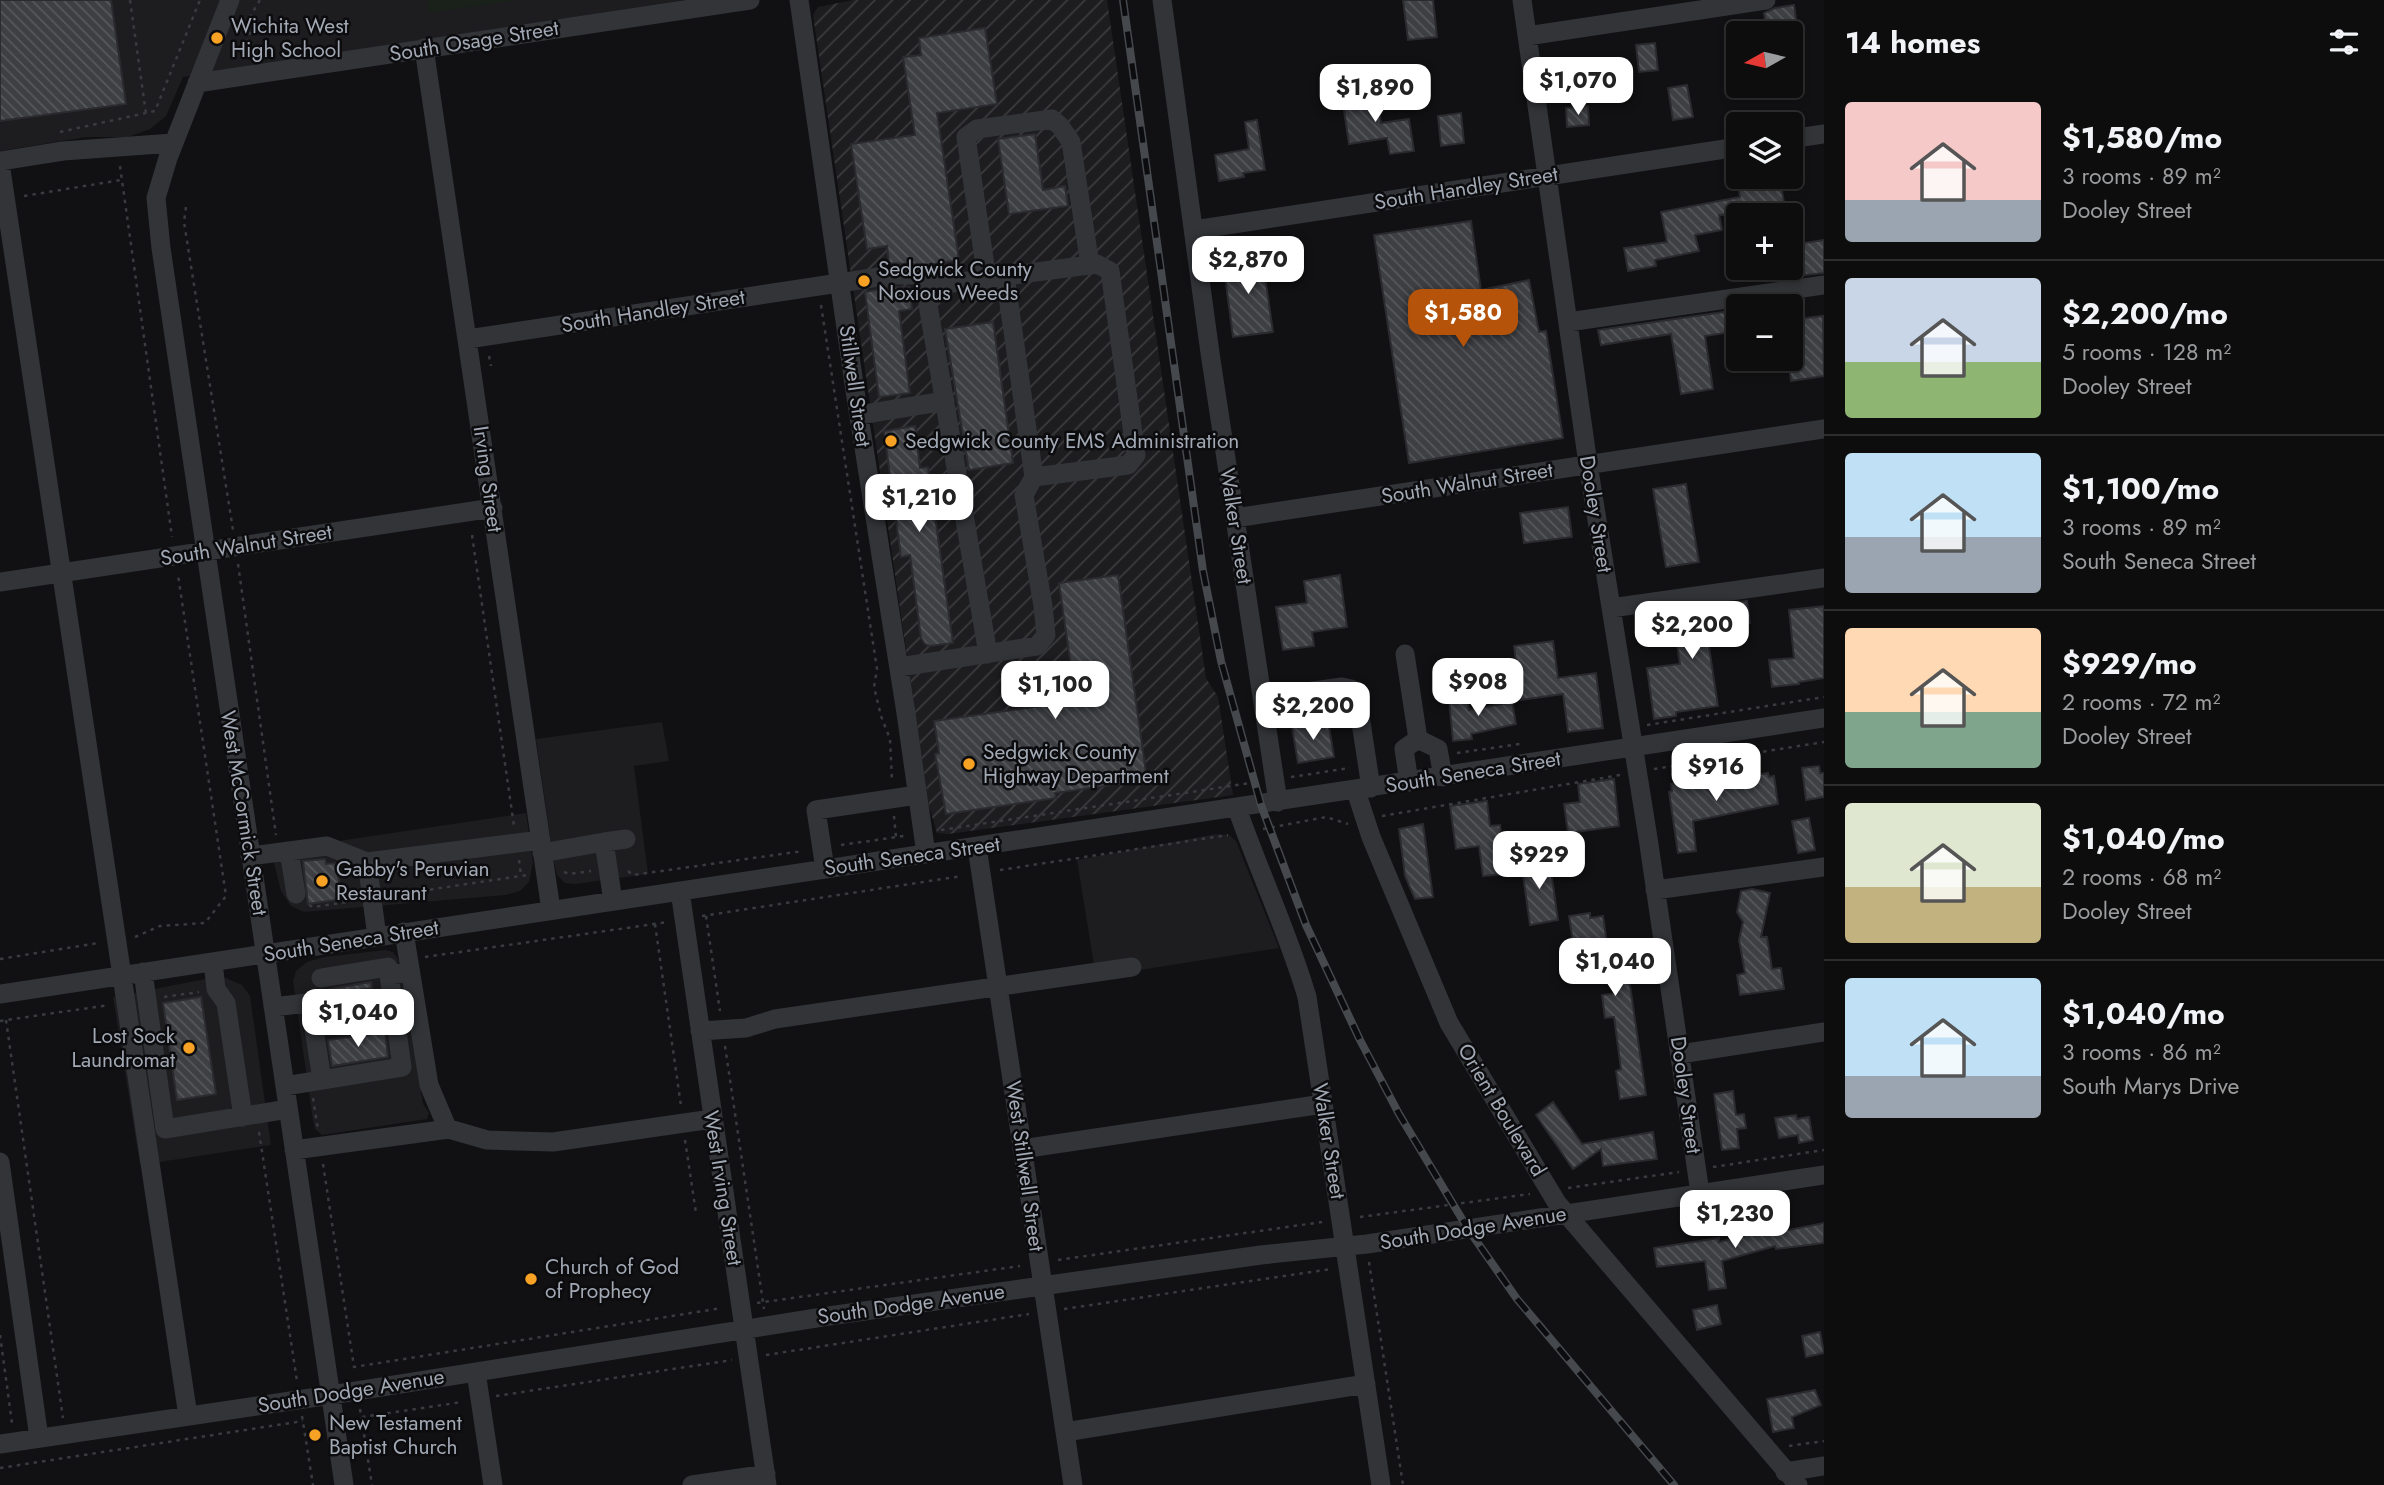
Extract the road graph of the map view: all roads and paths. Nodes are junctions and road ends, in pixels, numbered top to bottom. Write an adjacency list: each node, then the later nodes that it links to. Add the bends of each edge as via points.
1 (130, 0): 14 (path)
2 (200, 0): 14 (path, via 155,111)
3 (230, 0): 13 (street, West McCormick Street)
4 (260, 0): 12 (path, via 251,15 251,30)
5 (750, 0): 11 (street, South Osage Street)
6 (799, 0): 29 (street, Stillwell Street)
7 (1162, 0): 26 (street, Walker Street)
8 (1522, 0): 10 (street, Dooley Street)
9 (1766, 0): 10 (street)
10 (1527, 36): 22 (street, Dooley Street)
11 (424, 48): 12 (street, South Osage Street); 34 (street, Irving Street)
12 (235, 77): 13 (street, South Osage Street)
13 (197, 83): 18 (street, West McCormick Street)
14 (146, 114): 15 (path)
15 (56, 132)
16 (1824, 134): 17 (street)
17 (1803, 137)
18 (173, 143): 19 (street); 44 (street, West McCormick Street, via 156,198)
19 (118, 147): 21 (street); 23 (path)
20 (1726, 149): 22 (street, South Handley Street)
21 (0, 162): 24 (street)
22 (1547, 175): 26 (street, South Handley Street); 33 (street, Dooley Street)
23 (122, 179): 24 (path); 45 (path)
24 (5, 199): 46 (street)
25 (187, 207): 43 (path, via 184,222)
26 (1194, 230): 41 (street, Walker Street)
27 (1090, 265): 28 (street); 28 (street, via 1071,142 1052,118 977,130 966,137); 39 (street, via 1110,271 1136,455 1128,465)
28 (996, 278): 30 (street); 39 (street)
29 (839, 282): 30 (street, South Handley Street, via 919,275); 34 (street, South Handley Street); 36 (street, Stillwell Street)
30 (938, 285): 35 (street, via 930,292 928,305)
31 (1824, 285): 33 (street)
32 (821, 303): 69 (path, via 877,669 874,687 890,740)
33 (1568, 322): 38 (street, Dooley Street)
34 (468, 339): 40 (street, Irving Street)
35 (945, 401): 36 (street); 50 (street)
36 (859, 415): 52 (street, Stillwell Street)
37 (1824, 429): 38 (street, South Walnut Street)
38 (1588, 464): 41 (street, South Walnut Street); 49 (street, Dooley Street)
39 (1034, 477): 50 (street, via 1024,495 1046,635 1037,646)
40 (492, 508): 43 (street, South Walnut Street); 83 (street, Irving Street)
41 (1235, 518): 54 (street, Walker Street)
42 (472, 535): 78 (path)
43 (235, 546): 44 (street, South Walnut Street); 81 (path)
44 (206, 551): 45 (street, South Walnut Street); 84 (street, West McCormick Street)
45 (175, 555): 46 (street, South Walnut Street); 102 (path, via 226,896 205,923 160,926)
46 (60, 573): 48 (street, South Walnut Street); 102 (street)
47 (1824, 578): 49 (street)
48 (0, 582)
49 (1611, 608): 56 (street, Dooley Street)
50 (988, 654): 52 (street)
51 (1405, 654): 57 (street)
52 (899, 667): 68 (street, Stillwell Street)
53 (1824, 697): 56 (path)
54 (1262, 698): 62 (street, Orient Boulevard, via 1350,689 1357,696); 65 (street, Walker Street)
55 (1824, 718): 60 (street, South Seneca Street)
56 (1630, 727): 60 (street, Dooley Street)
57 (1418, 739): 61 (street, via 1438,749); 66 (street, via 1404,749)
58 (1824, 742): 63 (path)
59 (1520, 744): 61 (path)
60 (1633, 748): 63 (street, Dooley Street); 64 (street, South Seneca Street)
61 (1439, 756): 64 (street)
62 (1368, 766): 65 (path); 67 (street, Orient Boulevard)
63 (1637, 772): 72 (path); 91 (street, Dooley Street)
64 (1443, 777): 66 (street, South Seneca Street)
65 (1274, 779): 70 (street, Walker Street); 74 (path)
66 (1409, 782): 67 (street, South Seneca Street)
67 (1363, 789): 70 (street, South Seneca Street); 72 (street, Orient Boulevard)
68 (917, 795): 69 (street); 74 (street, Stillwell Street)
69 (893, 798): 75 (path); 80 (street, via 816,810)
70 (1278, 802): 71 (street, South Seneca Street)
71 (1237, 808): 73 (street, Walker Street); 79 (street, South Seneca Street)
72 (1365, 820): 73 (path, via 1349,825 1326,817); 142 (street, Orient Boulevard, via 1449,1023)
73 (1245, 832): 89 (path); 129 (street, Walker Street, via 1307,997)
74 (923, 833): 75 (path); 82 (street, Stillwell Street)
75 (896, 837): 80 (path)
76 (626, 839): 77 (street)
77 (604, 842): 83 (street); 87 (street)
78 (517, 843): 83 (street); 85 (street); 90 (path)
79 (977, 847): 82 (street, South Seneca Street); 89 (street, West Stillwell Street)
80 (822, 848): 87 (path, via 633,875 621,866); 88 (street)
81 (284, 852): 84 (street); 85 (street, via 327,846); 93 (street)
82 (926, 854): 88 (street, South Seneca Street)
83 (543, 855): 87 (path, via 569,874); 90 (path); 96 (street, Irving Street)
84 (250, 856): 104 (street, West McCormick Street)
85 (367, 862): 94 (street)
86 (1824, 867): 91 (street)
87 (608, 868): 95 (street)
88 (825, 869): 92 (street, South Seneca Street)
89 (981, 873): 97 (path); 113 (street, West Stillwell Street)
90 (522, 876): 94 (path)
91 (1656, 890): 126 (street, Dooley Street)
92 (680, 891): 95 (street, South Seneca Street); 98 (street, West Irving Street)
93 (299, 898): 94 (path, via 313,907)
94 (372, 899): 101 (street)
95 (613, 901): 96 (street, South Seneca Street)
96 (551, 910): 100 (street, South Seneca Street)
97 (706, 916): 98 (path); 123 (path)
98 (684, 919): 99 (path); 124 (street, West Irving Street)
99 (655, 924): 107 (path); 133 (path)
100 (404, 932): 101 (street, South Seneca Street); 107 (street)
101 (371, 937): 103 (street, South Seneca Street); 110 (street)
102 (115, 941): 105 (path); 111 (street)
103 (316, 946): 104 (street, South Seneca Street); 112 (street)
104 (265, 954): 106 (street, South Seneca Street); 119 (street, West McCormick Street)
105 (0, 959)
106 (213, 962): 109 (street, South Seneca Street); 114 (street)
107 (409, 965): 110 (street); 134 (street, via 429,1086)
108 (1132, 967): 113 (street)
109 (143, 972): 111 (street, South Seneca Street); 117 (street)
110 (380, 972): 112 (street); 116 (street)
111 (120, 976): 115 (street, South Seneca Street); 118 (street)
112 (321, 978): 120 (street)
113 (998, 986): 123 (street); 136 (street, West Stillwell Street)
114 (216, 989): 117 (path); 131 (street, via 226,1003)
115 (0, 994)
116 (392, 997): 120 (street); 127 (street, via 402,1067)
117 (146, 999): 131 (street, via 165,1129)
118 (124, 1003): 121 (path); 165 (street)
119 (273, 1007): 120 (street, via 307,1003); 128 (street, West McCormick Street)
120 (318, 1008): 127 (street)
121 (6, 1020): 122 (path); 168 (path)
122 (0, 1021)
123 (723, 1029): 124 (street); 151 (path)
124 (700, 1031): 132 (street, West Irving Street)
125 (1824, 1032): 126 (street)
126 (1680, 1054): 140 (street, Dooley Street)
127 (316, 1081): 128 (street); 135 (path)
128 (285, 1086): 130 (street, West McCormick Street)
129 (1323, 1104): 136 (street); 146 (street, Walker Street)
130 (288, 1109): 131 (street); 137 (street, West McCormick Street)
131 (250, 1116): 163 (path)
132 (712, 1119): 133 (street); 152 (street, West Irving Street)
133 (683, 1124): 134 (street, via 553,1142 487,1140); 144 (path)
134 (449, 1129): 135 (street)
135 (320, 1146): 137 (street); 152 (path, via 354,1367)
136 (1022, 1149): 149 (street, West Stillwell Street)
137 (295, 1150): 162 (street, West McCormick Street)
138 (1824, 1150): 140 (path)
139 (0, 1162): 171 (street)
140 (1697, 1169): 142 (path); 143 (street, Dooley Street)
141 (1824, 1175): 143 (street, South Dodge Avenue)
142 (1550, 1191): 145 (street, Orient Boulevard); 146 (path)
143 (1700, 1194): 145 (street, South Dodge Avenue)
144 (696, 1213)
145 (1566, 1213): 147 (street, South Dodge Avenue); 176 (street, Orient Boulevard)
146 (1341, 1220): 148 (street, Walker Street); 149 (path)
147 (1368, 1253): 148 (street, South Dodge Avenue); 148 (path); 185 (path)
148 (1346, 1256): 150 (street, South Dodge Avenue, via 1261,1255); 153 (path); 160 (street, Walker Street)
149 (1039, 1263): 150 (street, West Stillwell Street); 151 (path)
150 (1043, 1286): 153 (street, West Stillwell Street); 154 (street, South Dodge Avenue)
151 (763, 1302): 152 (path); 154 (path)
152 (741, 1305): 155 (street, West Irving Street)
153 (1047, 1312): 157 (path); 169 (street, West Stillwell Street)
154 (766, 1326): 155 (street, South Dodge Avenue); 157 (path)
155 (744, 1329): 158 (street, West Irving Street); 159 (street, South Dodge Avenue)
156 (0, 1335): 170 (path)
157 (770, 1354): 158 (path)
158 (748, 1357): 164 (path); 177 (street, West Irving Street)
159 (476, 1372): 161 (street, South Dodge Avenue); 164 (street)
160 (1366, 1384): 169 (street); 184 (street, Walker Street)
161 (358, 1390): 162 (street, South Dodge Avenue); 166 (path)
162 (331, 1395): 163 (street, South Dodge Avenue); 179 (street, West McCormick Street)
163 (299, 1399): 165 (street, South Dodge Avenue); 167 (path)
164 (480, 1399): 166 (path); 181 (street)
165 (188, 1416): 171 (street, South Dodge Avenue)
166 (362, 1417): 180 (path)
167 (303, 1420): 175 (path); 178 (path)
168 (64, 1424)
169 (1065, 1432): 183 (street, West Stillwell Street)
170 (6, 1436): 171 (street, South Dodge Avenue)
171 (39, 1438)
172 (1824, 1441): 173 (path)
173 (1783, 1447)
174 (1824, 1466): 176 (street)
175 (0, 1468)
176 (1792, 1478)
177 (766, 1479): 182 (street)
178 (313, 1485)
179 (344, 1485)
180 (372, 1485)
181 (493, 1485)
182 (692, 1485)
183 (1073, 1485)
184 (1381, 1485)
185 (1403, 1485)

